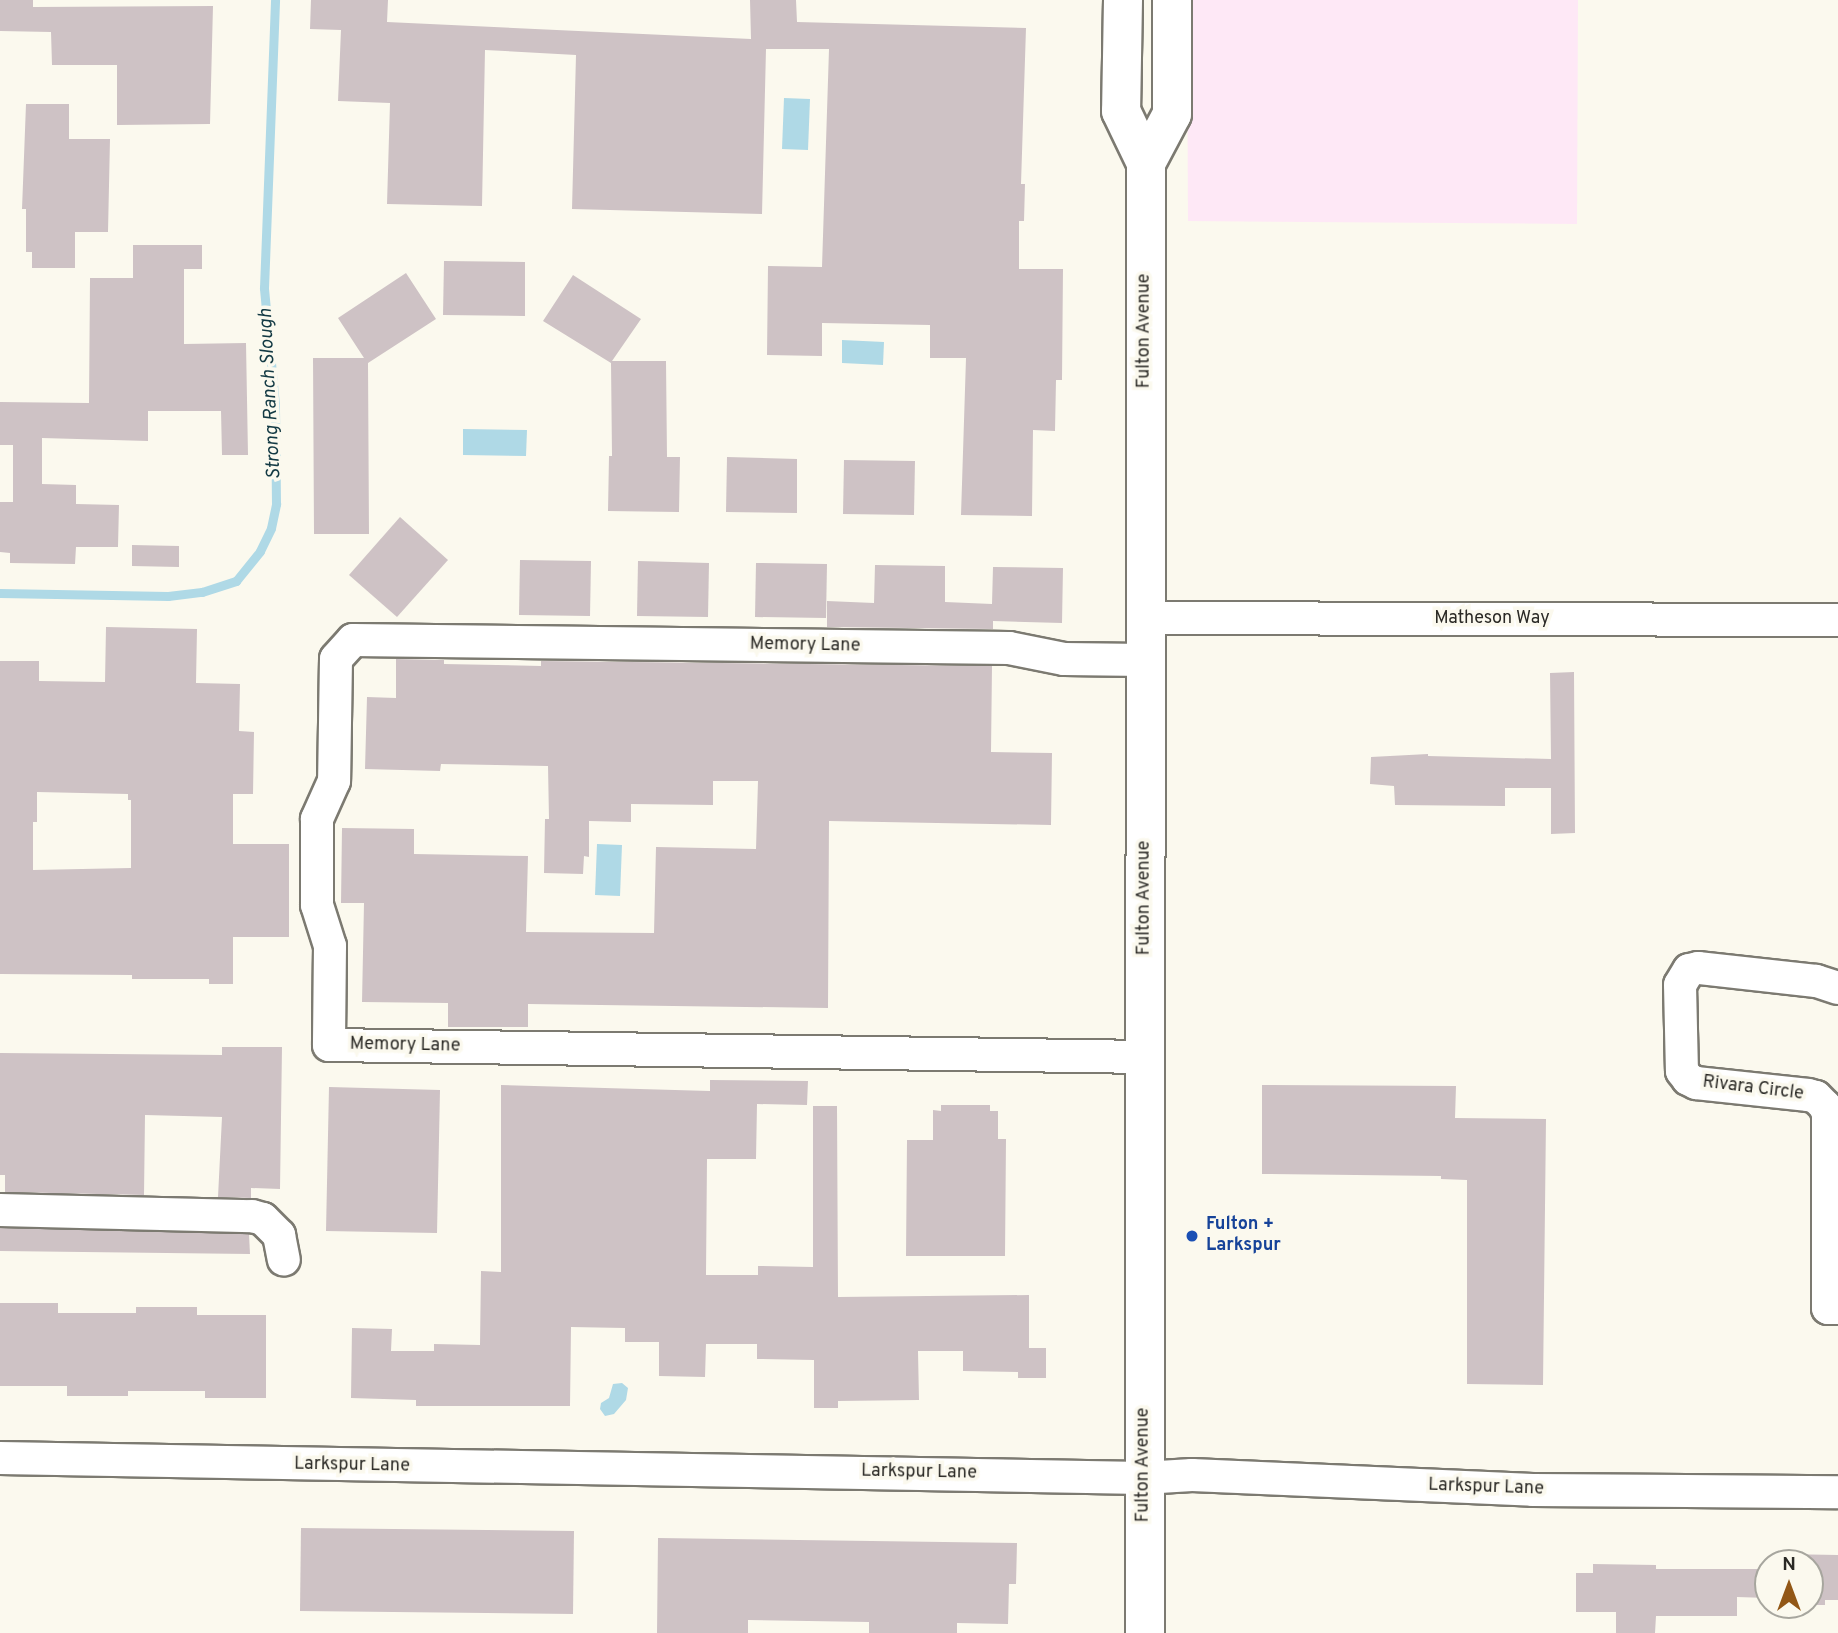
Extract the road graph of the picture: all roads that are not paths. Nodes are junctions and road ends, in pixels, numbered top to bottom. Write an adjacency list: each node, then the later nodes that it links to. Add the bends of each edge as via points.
1 (1123, 0): 3 (main road, Fulton Avenue, via 1121,111)
2 (1172, 0): 3 (main road, Fulton Avenue, via 1172,114)
3 (1146, 163): 4 (main road, Fulton Avenue)
4 (1146, 618): 5 (street, Matheson Way); 6 (main road, Fulton Avenue)
5 (1838, 620)
6 (1145, 660): 8 (main road, Fulton Avenue); 8 (street, Memory Lane, via 1064,659 1009,648 353,640 336,659 334,781 317,819 317,905 330,946 329,1045)
7 (1838, 988): 11 (street, Rivara Circle, via 1816,981 1698,968 1689,970 1680,985 1682,1071 1688,1079 1808,1095 1816,1097 1829,1114 1828,1308)
8 (1146, 1057): 13 (main road, Fulton Avenue)
9 (0, 1210): 10 (street, via 251,1216 263,1219 279,1235)
10 (284, 1260)
11 (1838, 1308)
12 (0, 1458): 13 (street, Larkspur Lane)
13 (1143, 1478): 14 (street, Larkspur Lane, via 1192,1475 1533,1490); 15 (main road, Fulton Avenue)
14 (1838, 1492)
15 (1145, 1633)

